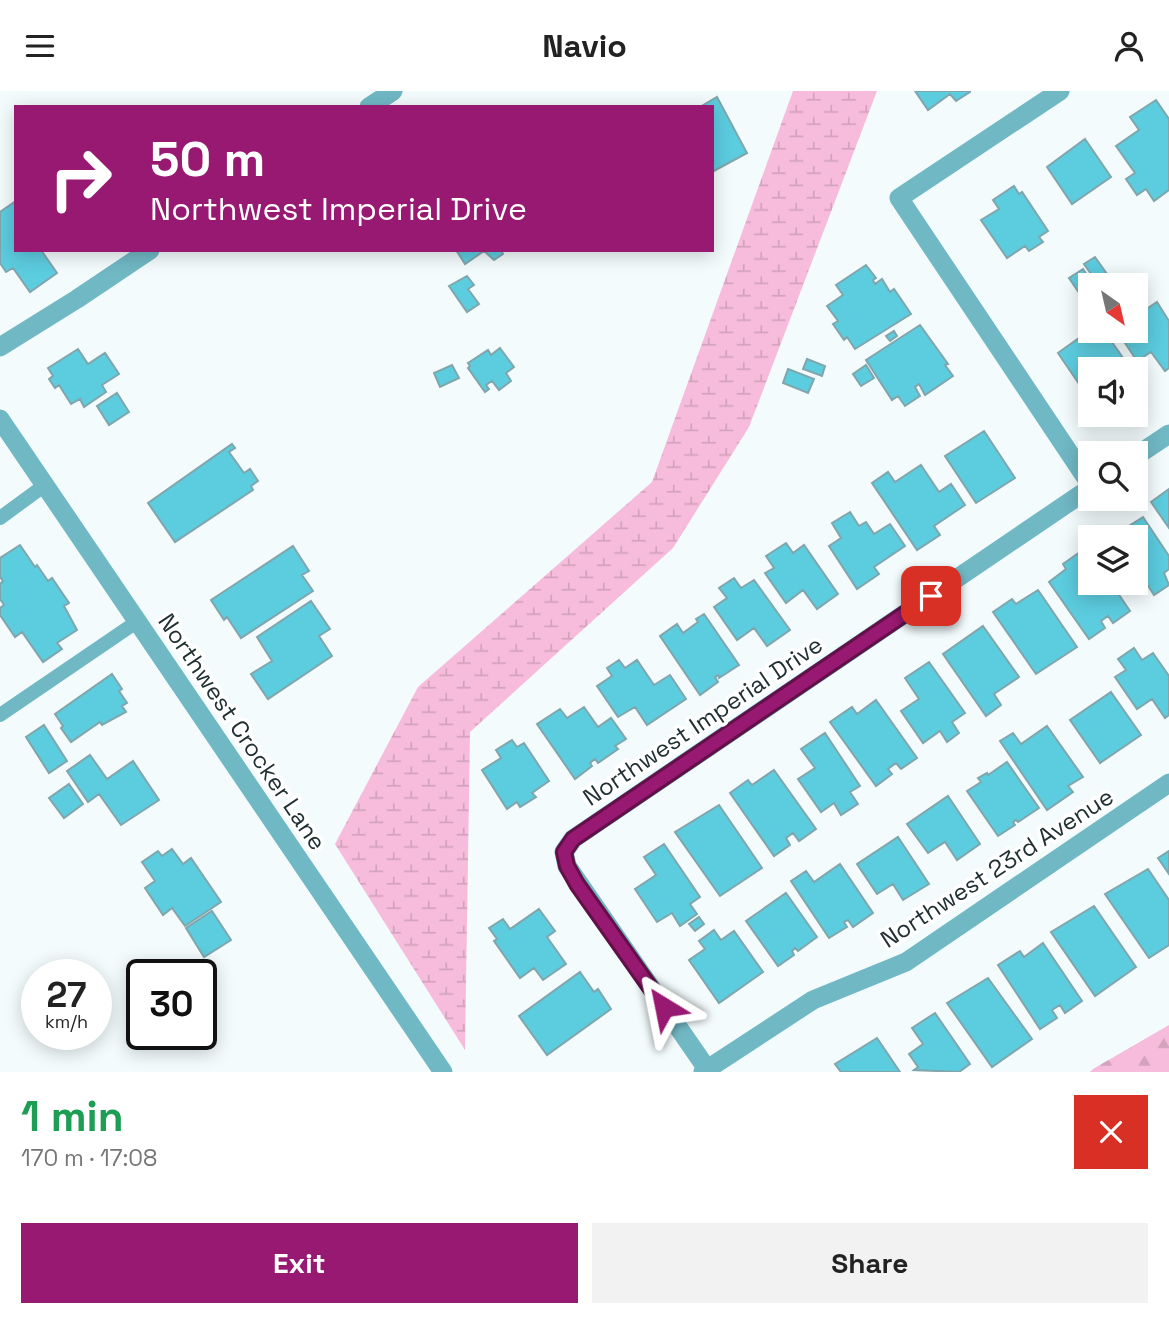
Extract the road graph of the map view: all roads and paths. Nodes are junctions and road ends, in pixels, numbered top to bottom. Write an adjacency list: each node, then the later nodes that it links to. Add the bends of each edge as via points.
1 (393, 91): 3 (street)
2 (1060, 91): 9 (street, via 899,198)
3 (372, 105)
4 (147, 252): 5 (street)
5 (0, 347)
6 (0, 419): 10 (street, Northwest Crocker Lane)
7 (1169, 433): 8 (street)
8 (1148, 448)
9 (1078, 468)
10 (45, 485): 12 (lane); 13 (street, Northwest Crocker Lane)
11 (1078, 494): 16 (street, Northwest Imperial Drive, via 573,839 564,852 577,884)
12 (0, 518)
13 (138, 621): 14 (lane); 17 (street, Northwest Crocker Lane)
14 (0, 715)
15 (1169, 783): 16 (street, Northwest 23rd Avenue, via 906,962 813,1000)
16 (705, 1071)
17 (443, 1072)

